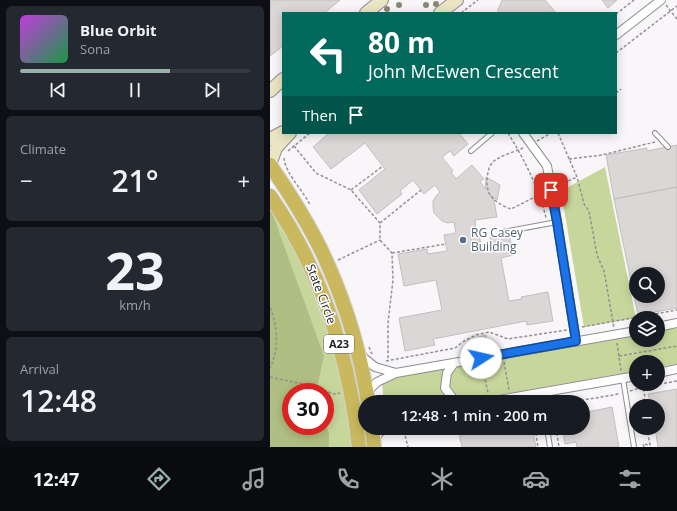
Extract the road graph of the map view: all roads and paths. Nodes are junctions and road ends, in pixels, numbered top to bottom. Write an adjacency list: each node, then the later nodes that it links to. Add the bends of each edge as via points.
1 (382, 0): 8 (main road)
2 (457, 0): 9 (main road)
3 (478, 0): 10 (path)
4 (634, 0): 11 (path)
5 (663, 2): 7 (path); 13 (street)
6 (677, 6): 7 (path)
7 (670, 10): 12 (path); 14 (path)
8 (367, 12)
9 (441, 12)
10 (462, 12)
11 (617, 13)
12 (677, 19)
13 (617, 34)
14 (617, 51)
15 (282, 80): 16 (main road); 18 (main road)
16 (270, 87)
17 (622, 89): 19 (path)
18 (270, 91)
19 (617, 92)
20 (282, 133): 29 (main road)
21 (655, 133): 30 (lane)
22 (289, 134): 38 (main road, via 276,148)
23 (309, 134): 32 (path)
24 (491, 134): 35 (lane)
25 (509, 134): 34 (path)
26 (524, 134): 31 (street)
27 (549, 134): 31 (path)
28 (558, 134): 37 (path)
29 (270, 139)
30 (661, 140): 33 (lane); 37 (path, via 602,155)
31 (532, 144): 34 (path); 43 (street, via 547,166)
32 (294, 146): 36 (path); 41 (path, via 316,173)
33 (668, 147)
34 (518, 150): 45 (path); 45 (path, via 494,161 488,168 489,193 499,203 511,209)
35 (471, 151)
36 (284, 154)
37 (568, 159): 40 (path)
38 (270, 165): 64 (highway, State Circle, via 302,215 326,261)
39 (383, 166): 41 (path)
40 (577, 177): 43 (path); 56 (path, via 584,204 590,211 597,255 604,271)
41 (351, 190): 48 (path)
42 (421, 190): 48 (path)
43 (551, 190): 45 (path); 47 (street)
44 (270, 196): 86 (highway, State Circle / A23, via 298,239 319,283)
45 (540, 196): 46 (path)
46 (545, 213)
47 (557, 222): 49 (lane); 59 (street)
48 (380, 223): 50 (path)
49 (503, 232)
50 (380, 240): 52 (path); 53 (path)
51 (446, 244): 52 (path)
52 (392, 252): 67 (path, via 393,280 388,323)
53 (336, 261)
54 (270, 308): 71 (path, via 275,320 277,339)
55 (677, 310): 56 (path)
56 (613, 322): 59 (path); 61 (path)
57 (677, 324): 58 (street)
58 (665, 326)
59 (574, 328): 62 (street); 67 (path, via 508,339 489,332 464,341 455,348)
60 (629, 332): 61 (street)
61 (615, 334): 62 (street); 66 (path)
62 (576, 341): 65 (street)
63 (677, 346): 66 (path)
64 (357, 352): 74 (street, via 375,367); 80 (highway, State Circle)
65 (502, 354): 70 (street); 84 (path)
66 (619, 356): 77 (path)
67 (388, 361): 68 (path)
68 (382, 362)
69 (482, 362): 83 (path)
70 (454, 363): 74 (street); 82 (street, via 447,373 445,388)
71 (270, 368)
72 (677, 369): 73 (street)
73 (665, 372)
74 (396, 373): 81 (street, via 377,382)
75 (270, 377): 78 (path)
76 (629, 378): 77 (street)
77 (623, 379): 79 (street); 101 (lane)
78 (298, 383)
79 (541, 393): 85 (street)
80 (368, 395)
81 (369, 395)
82 (450, 395)
83 (487, 395)
84 (510, 395)
85 (529, 395)
86 (358, 405)
87 (359, 435): 96 (highway, State Circle / A23)
88 (373, 435): 95 (highway)
89 (379, 435): 95 (street)
90 (405, 435): 97 (path)
91 (536, 435): 98 (path)
92 (548, 435): 99 (lane)
93 (557, 435): 100 (path)
94 (648, 435): 102 (path, via 650,445 643,444)
95 (374, 446)
96 (359, 447)
97 (408, 447)
98 (538, 447)
99 (550, 447)
100 (559, 447)
101 (634, 447)
102 (644, 447)

